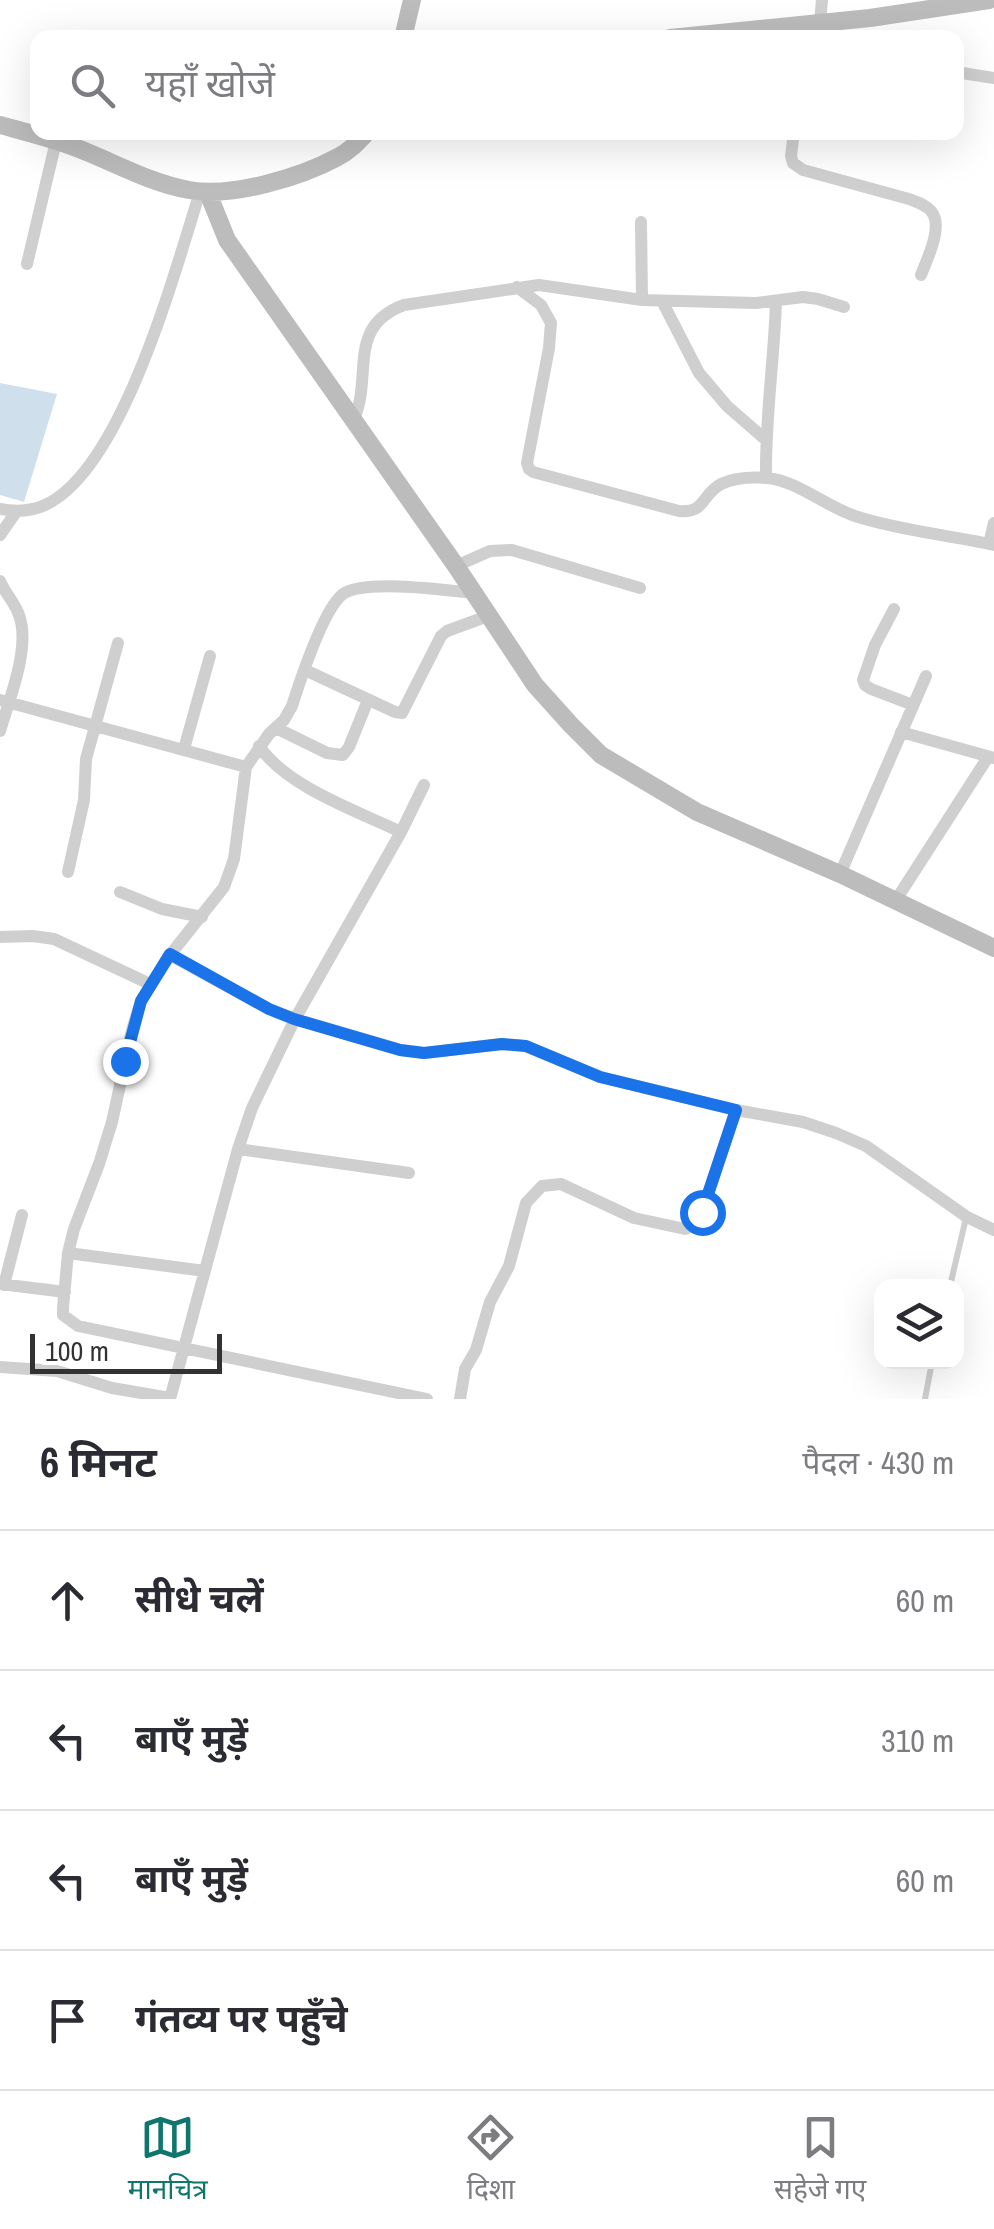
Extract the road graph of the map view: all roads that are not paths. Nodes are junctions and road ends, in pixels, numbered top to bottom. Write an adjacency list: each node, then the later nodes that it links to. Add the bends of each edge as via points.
1 (412, 0): 5 (street)
2 (822, 0): 4 (street)
3 (977, 1): 4 (street)
4 (820, 22): 6 (street)
5 (405, 30)
6 (799, 30)
7 (964, 73): 8 (street)
8 (994, 78)
9 (0, 125): 10 (street)
10 (30, 134)
11 (52, 140): 14 (street)
12 (360, 140): 15 (street, via 301,173)
13 (793, 140): 18 (street, via 793,163 803,170 932,212 935,232)
14 (56, 141): 15 (street); 17 (street)
15 (204, 192): 24 (street, via 228,240); 28 (street, via 123,412 69,489 48,504)
16 (642, 222): 20 (street)
17 (26, 264)
18 (920, 276)
19 (517, 287): 20 (street, via 539,284); 24 (street, via 404,305 380,318 363,351); 26 (street, via 551,322 528,470 691,512 725,482)
20 (642, 300): 21 (street)
21 (662, 301): 22 (street); 25 (street, via 699,374)
22 (776, 302): 23 (street, via 802,297); 25 (street)
23 (844, 308)
24 (354, 419): 32 (street)
25 (766, 440): 26 (street)
26 (766, 478): 31 (street, via 858,517)
27 (0, 509): 28 (street)
28 (16, 512): 30 (street)
29 (994, 524): 31 (street)
30 (0, 535)
31 (992, 545)
32 (456, 566): 34 (street, via 490,551 512,550); 35 (street)
33 (0, 580): 43 (street, via 22,626 16,679)
34 (640, 588)
35 (474, 593): 37 (street); 40 (street, via 346,591 333,604)
36 (894, 609): 44 (street, via 862,680)
37 (488, 616): 42 (street, via 441,636 402,713); 56 (street, via 535,684 601,754 696,812)
38 (118, 642): 45 (street)
39 (210, 656): 50 (street)
40 (305, 670): 42 (street); 46 (street)
41 (926, 676): 44 (street)
42 (368, 700): 46 (street, via 344,755)
43 (4, 701): 45 (street); 47 (street)
44 (913, 705): 48 (street)
45 (94, 724): 50 (street); 55 (street)
46 (276, 728): 49 (street)
47 (0, 731)
48 (901, 732): 51 (street); 56 (street)
49 (259, 746): 52 (street); 54 (street, via 298,782)
50 (184, 749): 52 (street)
51 (991, 758): 58 (street)
52 (246, 767): 59 (street, via 231,872)
53 (424, 785): 54 (street)
54 (401, 832): 64 (street)
55 (68, 872)
56 (840, 874): 58 (street)
57 (120, 892): 59 (street)
58 (896, 900): 61 (street)
59 (202, 917): 62 (street)
60 (0, 936): 63 (street, via 54,939)
61 (994, 948)
62 (170, 954): 63 (street); 64 (street)
63 (150, 984): 71 (street)
64 (294, 1019): 65 (street, via 424,1053 526,1046 600,1077); 66 (street)
65 (736, 1110): 69 (street, via 802,1122 866,1146); 83 (street, via 702,1212 686,1230 634,1218 561,1184 534,1192 465,1368)
66 (238, 1149): 67 (street); 72 (street)
67 (409, 1173)
68 (22, 1215): 74 (street)
69 (967, 1217): 70 (street); 73 (lane)
70 (994, 1230)
71 (68, 1252): 72 (street); 75 (street)
72 (205, 1271): 76 (street)
73 (952, 1279)
74 (2, 1284): 75 (street)
75 (64, 1292): 76 (street, via 63,1315 78,1326)
76 (184, 1348): 80 (street); 81 (street)
77 (0, 1367): 79 (street, via 57,1371)
78 (931, 1369): 84 (lane)
79 (96, 1384): 80 (street); 82 (street)
80 (170, 1398)
81 (420, 1398)
82 (92, 1399)
83 (460, 1399)
84 (925, 1399)

